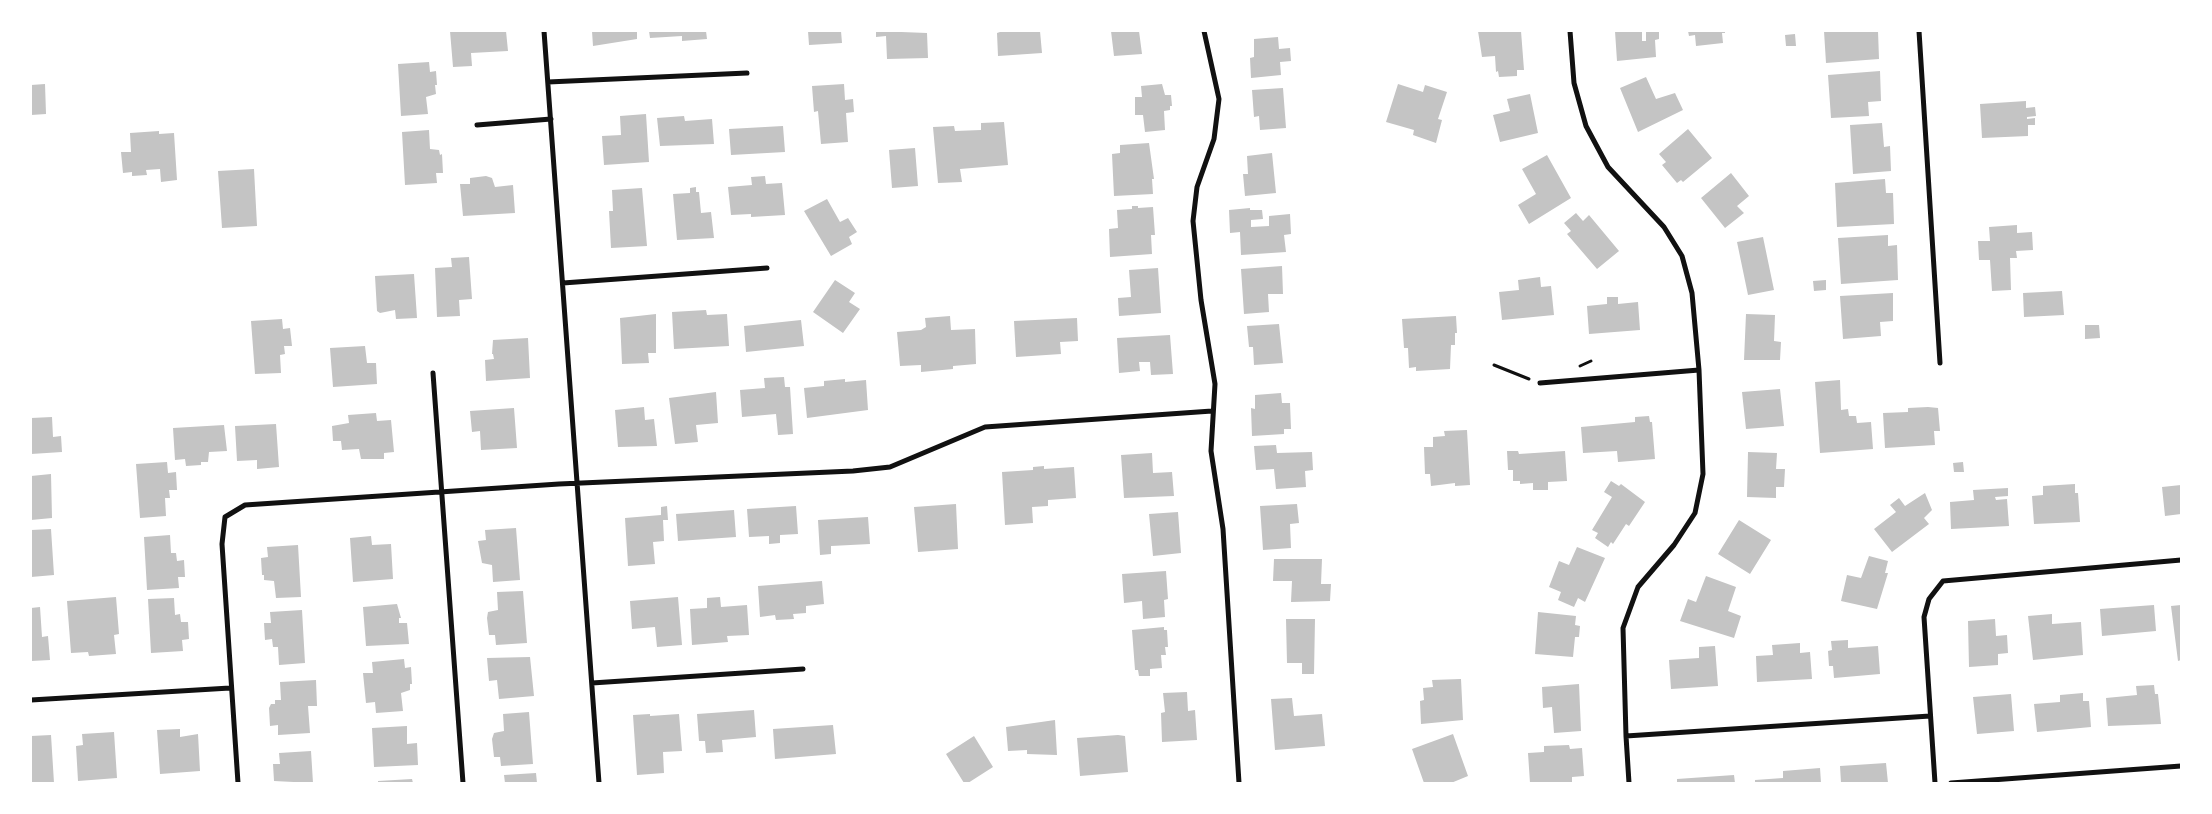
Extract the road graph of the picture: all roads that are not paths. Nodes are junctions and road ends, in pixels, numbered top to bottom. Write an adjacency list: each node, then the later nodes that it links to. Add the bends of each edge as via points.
1 (544, 31): 6 (street)
2 (1204, 31): 15 (street, via 1219,99 1214,139 1196,187 1193,221 1201,300 1215,384)
3 (1570, 31): 12 (street, via 1574,83 1586,126 1608,167 1664,227 1682,256 1692,293)
4 (1919, 31): 11 (street)
5 (747, 72): 6 (street)
6 (548, 82): 7 (street)
7 (551, 119): 8 (street); 10 (street)
8 (477, 125)
9 (767, 268): 10 (street)
10 (563, 283): 16 (street)
11 (1940, 363)
12 (1699, 370): 14 (street); 24 (street, via 1701,482 1695,514 1638,588 1623,628)
13 (432, 373): 17 (street)
14 (1540, 383)
15 (1212, 410): 16 (street, via 985,428 890,467); 29 (street, via 1211,451 1223,529)
16 (578, 484): 17 (street); 20 (street)
17 (441, 492): 21 (street, via 245,505 225,517 222,544); 27 (street)
18 (2181, 560): 23 (street, via 1943,581 1929,599 1924,617)
19 (803, 669): 20 (street)
20 (592, 683): 28 (street)
21 (230, 688): 22 (street); 26 (street)
22 (31, 700)
23 (1930, 716): 24 (street); 31 (street)
24 (1626, 736): 30 (street)
25 (2181, 766): 32 (street)
26 (238, 783)
27 (463, 783)
28 (599, 783)
29 (1239, 783)
30 (1629, 783)
31 (1935, 783)
32 (1951, 783)

